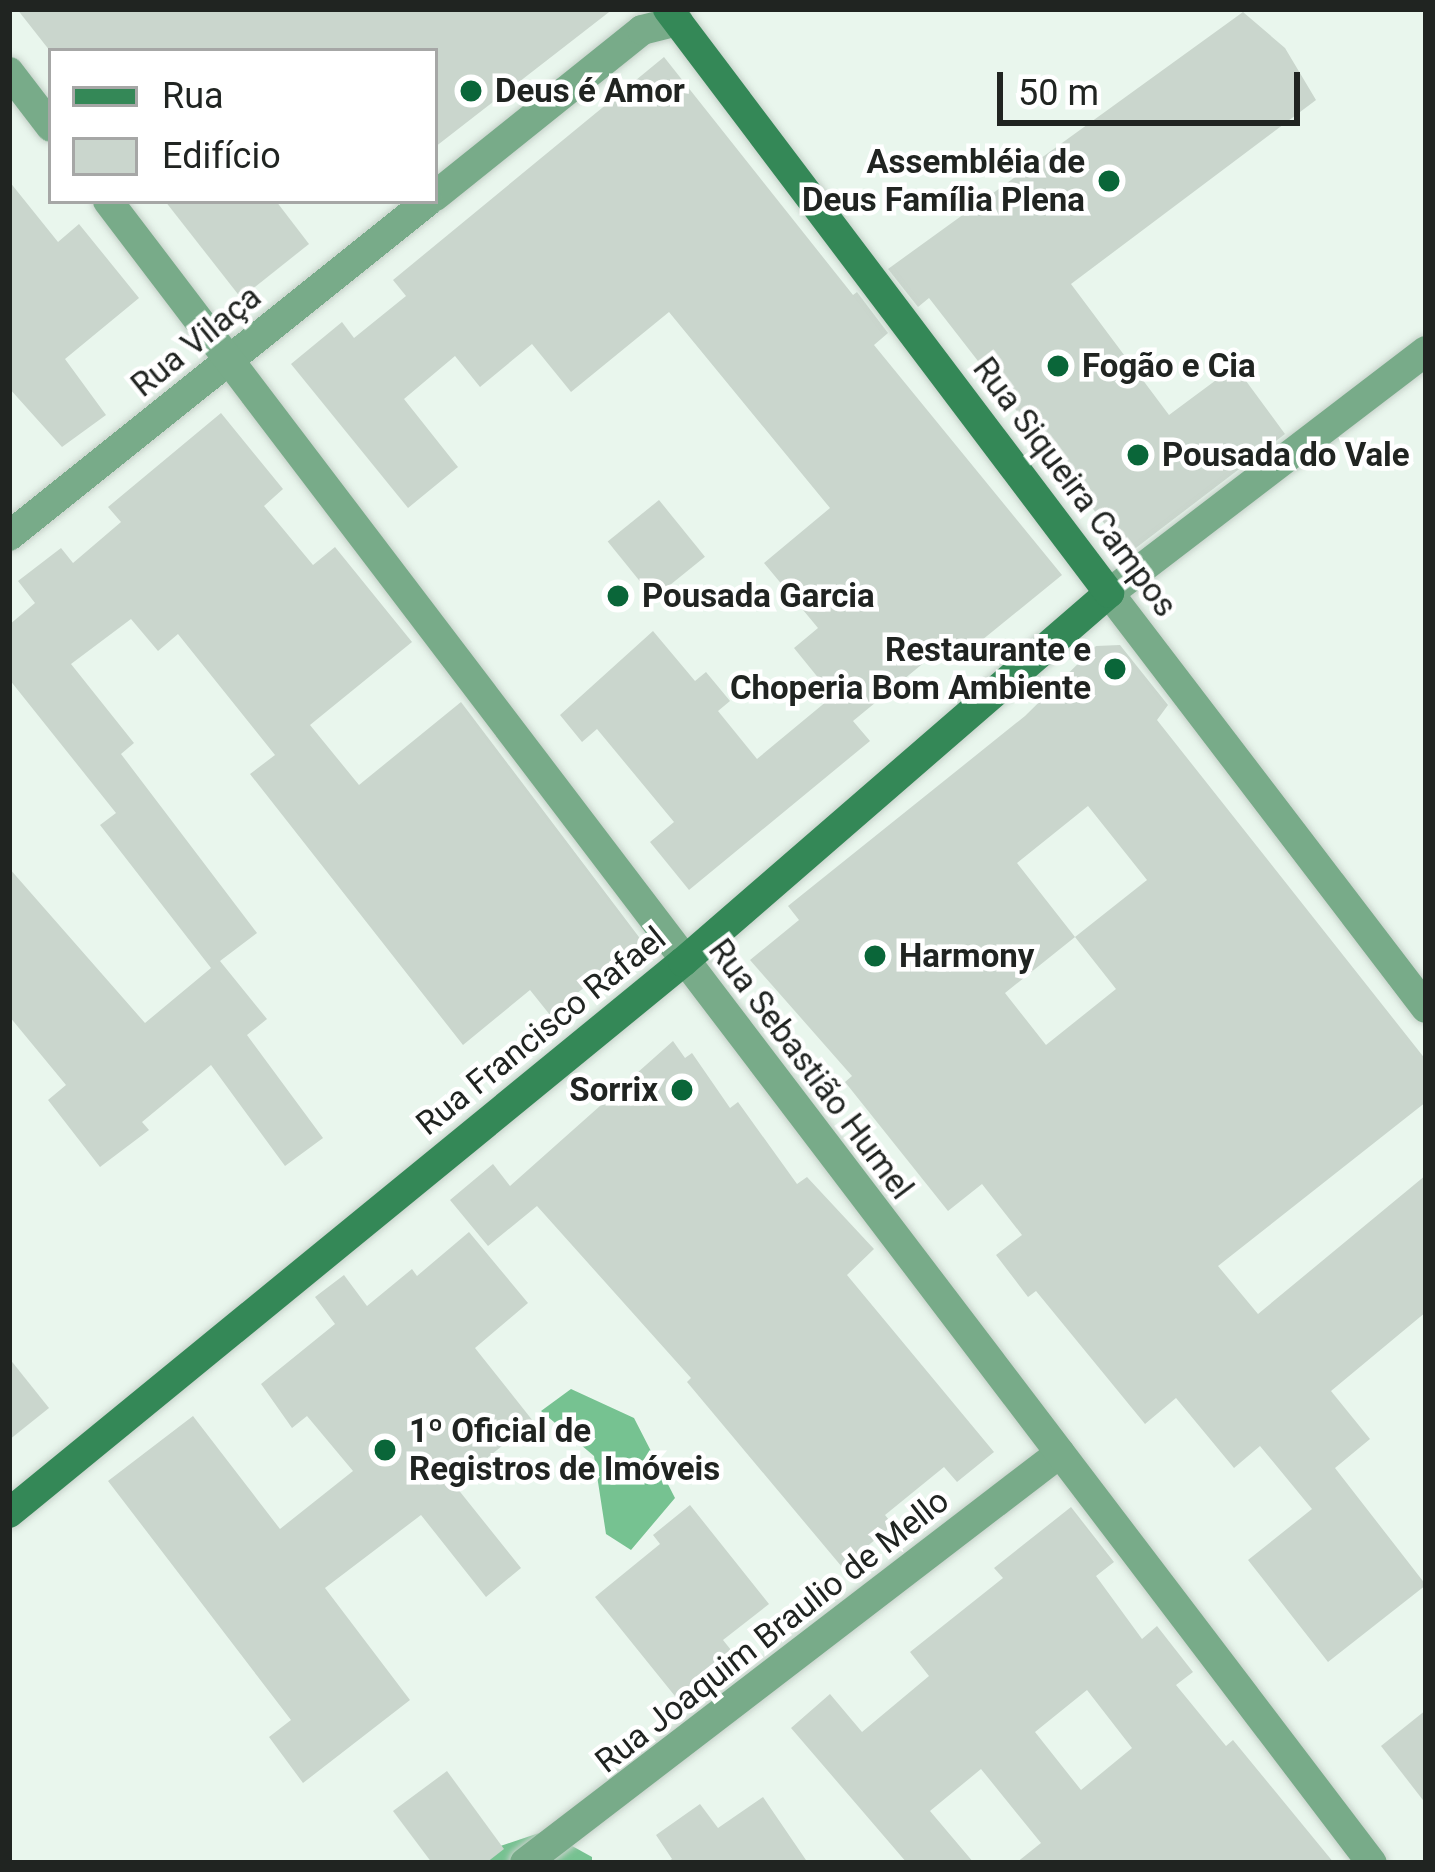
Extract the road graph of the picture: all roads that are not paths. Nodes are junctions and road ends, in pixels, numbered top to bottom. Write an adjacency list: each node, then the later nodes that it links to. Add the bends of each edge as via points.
1 (667, 16): 4 (street, Rua Vilaça); 10 (main road, Rua Siqueira Campos)
2 (9, 72): 3 (street)
3 (48, 123)
4 (438, 193)
5 (110, 204): 8 (street, Rua Sebastião Humel)
6 (425, 204): 8 (street, Rua Vilaça)
7 (1426, 351): 10 (street)
8 (231, 360): 9 (street, Rua Vilaça); 11 (street, Rua Sebastião Humel)
9 (9, 536)
10 (1109, 593): 11 (main road, Rua Francisco Rafael); 12 (street, Rua Siqueira Campos)
11 (683, 962): 13 (street, Rua Sebastião Humel); 14 (main road, Rua Francisco Rafael)
12 (1426, 1008)
13 (1060, 1453): 15 (street, Rua Joaquim Braulio de Mello); 16 (street, Rua Sebastião Humel)
14 (9, 1513)
15 (525, 1863)
16 (1372, 1863)

